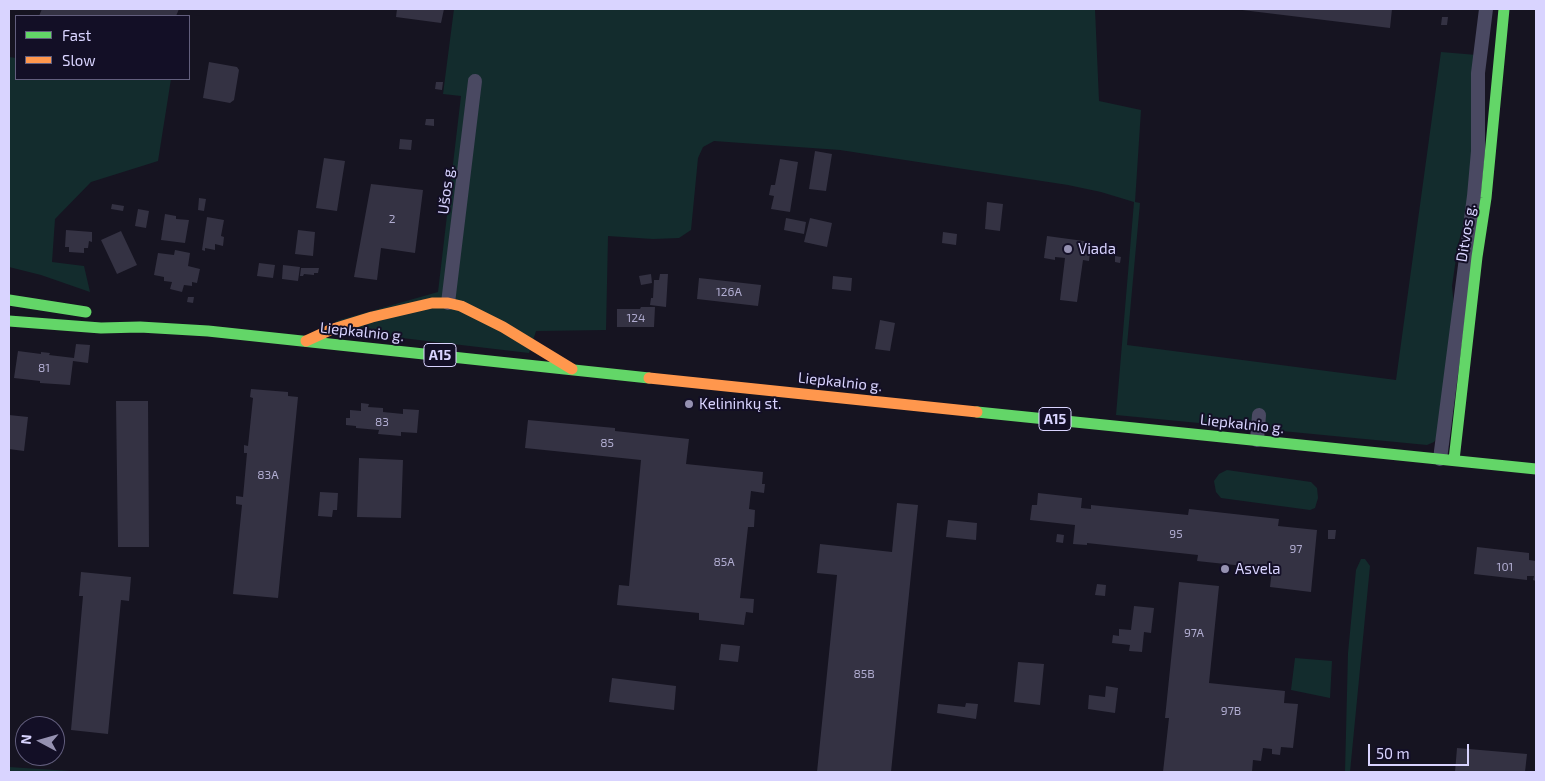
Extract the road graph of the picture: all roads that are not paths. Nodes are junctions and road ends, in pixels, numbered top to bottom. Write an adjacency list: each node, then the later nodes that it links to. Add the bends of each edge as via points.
1 (1486, 9): 12 (street, via 1478,73 1478,151)
2 (1504, 9): 12 (main road, Ditvos g., via 1486,198)
3 (475, 82): 5 (street, Ušos g.)
4 (9, 300): 7 (main road, Liepkalnio g. / A15, via 99,314)
5 (448, 303): 8 (main road, via 432,303 372,317); 9 (main road, via 503,327)
6 (9, 322): 7 (main road, Liepkalnio g. / A15)
7 (140, 327): 8 (main road, Liepkalnio g. / A15)
8 (306, 341): 9 (main road, Liepkalnio g. / A15)
9 (573, 370): 11 (main road, Liepkalnio g. / A15)
10 (1259, 415): 11 (street)
11 (1257, 440): 12 (main road, Liepkalnio g. / A15)
12 (1447, 460): 13 (main road, Liepkalnio g. / A15)
13 (1536, 469)

